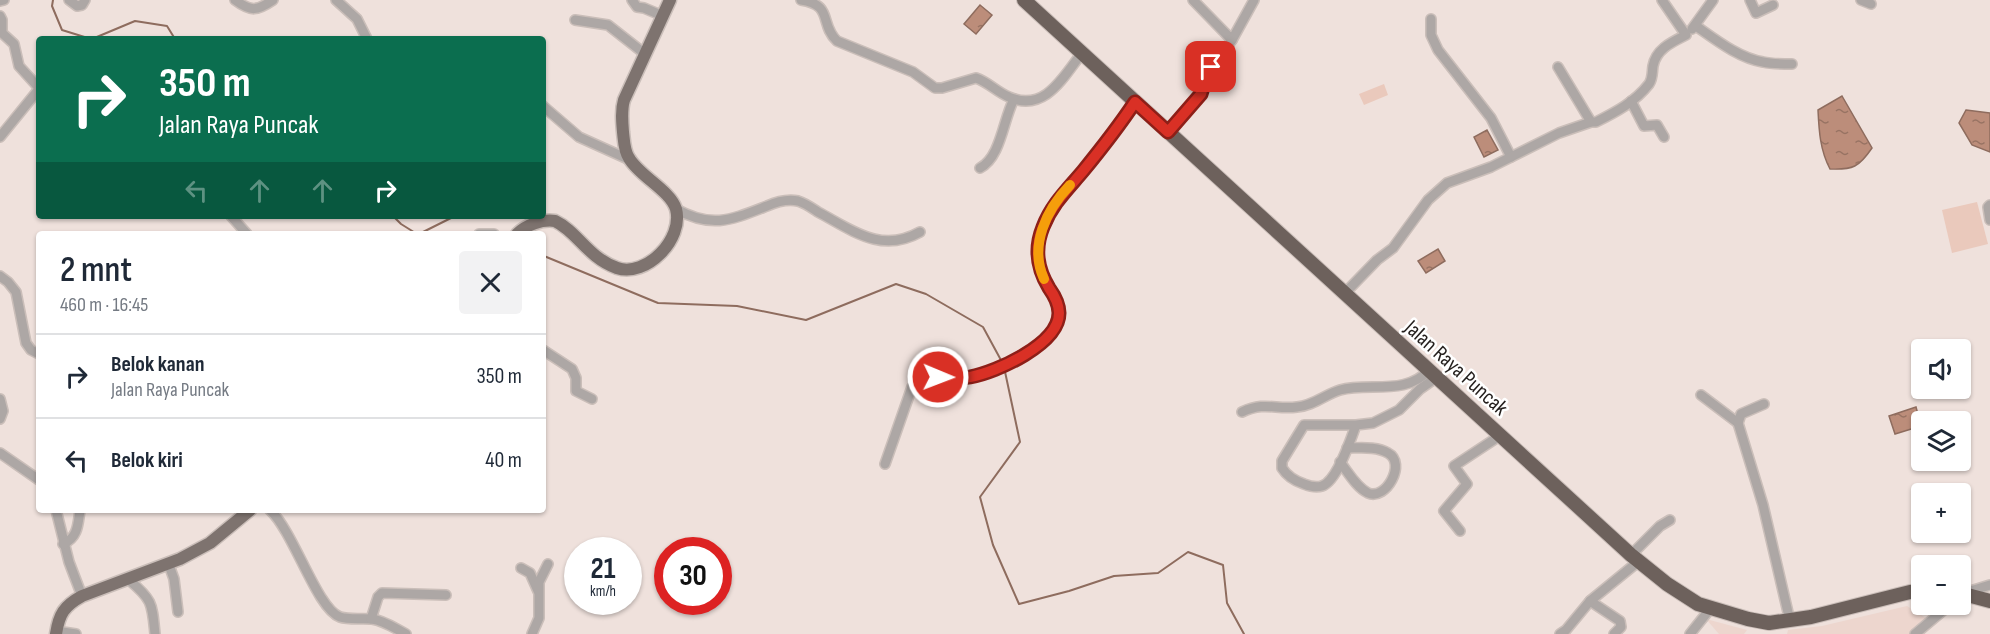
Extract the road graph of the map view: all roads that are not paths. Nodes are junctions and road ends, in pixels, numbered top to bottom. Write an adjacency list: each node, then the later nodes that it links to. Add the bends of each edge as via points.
1 (69, 0): 2 (street, via 77,6)
2 (85, 0)
3 (235, 0): 4 (street, via 254,9)
4 (273, 0)
5 (336, 0): 24 (street, via 357,19)
6 (632, 0): 19 (street, via 637,7)
7 (669, 0): 19 (main road)
8 (801, 0): 32 (street, via 818,5 837,41 913,72 935,88 976,78)
9 (1024, 0): 26 (highway, Jalan Raya Puncak)
10 (1193, 0): 25 (street)
11 (1254, 0): 25 (street)
12 (1662, 0): 23 (street)
13 (1713, 0): 22 (street)
14 (1750, 0): 17 (street, via 1756,13)
15 (1861, 0): 16 (street)
16 (1872, 4)
17 (1773, 5)
18 (0, 16): 30 (street, via 2,33 14,44 19,66)
19 (663, 16): 27 (main road)
20 (1431, 19): 40 (street, via 1431,35 1438,50 1491,118)
21 (575, 20): 27 (street, via 608,25)
22 (1696, 26): 23 (street); 28 (street, via 1753,59)
23 (1686, 35): 33 (street, via 1660,52 1654,60 1651,81)
24 (366, 36)
25 (1232, 40): 37 (street, via 1208,72 1201,94)
26 (1082, 53): 32 (street, via 1045,97 1030,101); 34 (highway, Jalan Raya Puncak)
27 (645, 54): 41 (main road, via 623,105 622,127)
28 (1792, 64)
29 (1558, 67): 36 (street)
30 (36, 86)
31 (36, 93): 38 (street)
32 (1014, 99): 42 (street, via 994,154)
33 (1631, 101): 36 (street); 39 (street, via 1644,126 1657,125)
34 (1135, 102): 37 (highway, Jalan Raya Puncak); 67 (street, via 1059,198 1042,229 1037,261 1056,301 1059,314 1055,327 1031,350 1001,366 970,377 931,377 915,382)
35 (546, 109): 41 (street, via 579,137)
36 (1590, 122): 40 (street)
37 (1168, 132): 51 (highway, Jalan Raya Puncak)
38 (0, 137)
39 (1664, 137)
40 (1511, 157): 51 (street, via 1440,188 1394,248)
41 (630, 160): 44 (main road)
42 (980, 168)
43 (1990, 205): 46 (street)
44 (676, 209): 48 (main road, via 675,229 668,242 650,262 631,270 599,259 558,222 540,222); 49 (street, via 697,219 716,222 771,204 796,201 862,237 896,240)
45 (234, 219): 47 (street)
46 (1990, 220)
47 (244, 231)
48 (521, 231)
49 (920, 232)
50 (0, 276): 53 (street, via 15,289 26,343)
51 (1344, 293): 54 (highway, Jalan Raya Puncak)
52 (546, 352): 57 (street, via 570,368 576,378 576,391)
53 (36, 353)
54 (1433, 374): 59 (street, via 1411,383 1343,389 1299,407 1262,405); 62 (street, via 1392,415); 63 (highway, Jalan Raya Puncak)
55 (1701, 394): 61 (street)
56 (0, 399): 60 (street)
57 (592, 399)
58 (1764, 404): 61 (street, via 1741,414)
59 (1242, 412)
60 (0, 419)
61 (1738, 423): 95 (street, via 1761,495)
62 (1356, 425): 64 (street); 66 (street, via 1304,425 1281,466 1293,479 1316,487 1330,481)
63 (1501, 435): 74 (street, via 1454,466 1467,484 1444,514); 76 (highway, Jalan Raya Puncak)
64 (1347, 448): 66 (street); 66 (street, via 1374,448 1388,453 1394,460 1394,475 1381,492 1370,494)
65 (0, 453): 68 (street)
66 (1340, 462)
67 (885, 464)
68 (36, 478)
69 (57, 513): 75 (street)
70 (80, 513): 75 (street, via 76,534)
71 (243, 513): 78 (main road, via 210,543)
72 (272, 513): 94 (street, via 287,531 317,592 332,611 339,617)
73 (1670, 520): 76 (street, via 1660,525)
74 (1460, 531)
75 (63, 544): 87 (street)
76 (1635, 558): 89 (street); 91 (highway, Jalan Raya Puncak, via 1688,598)
77 (548, 564): 83 (street, via 540,578)
78 (169, 565): 80 (main road); 92 (street)
79 (521, 568): 83 (street, via 530,573)
80 (129, 580): 87 (main road); 98 (street, via 150,600)
81 (1990, 585): 82 (street)
82 (1971, 591)
83 (539, 592): 100 (street, via 539,618)
84 (1911, 592): 95 (highway, Jalan Raya Puncak)
85 (446, 595): 94 (street, via 382,593)
86 (1990, 595): 90 (highway)
87 (82, 596): 96 (main road, via 60,613)
88 (1971, 596): 90 (highway)
89 (1590, 601): 101 (street); 102 (street, via 1620,621 1621,627)
90 (1990, 601)
91 (1710, 609): 95 (highway, Jalan Raya Puncak, via 1769,623); 103 (street)
92 (178, 612)
93 (1938, 615): 104 (street)
94 (371, 619): 99 (street)
95 (1790, 621)
96 (56, 633): 97 (street)
97 (76, 634)
98 (155, 634)
99 (406, 634)
100 (532, 634)
101 (1560, 634)
102 (1614, 634)
103 (1690, 634)
104 (1915, 634)

